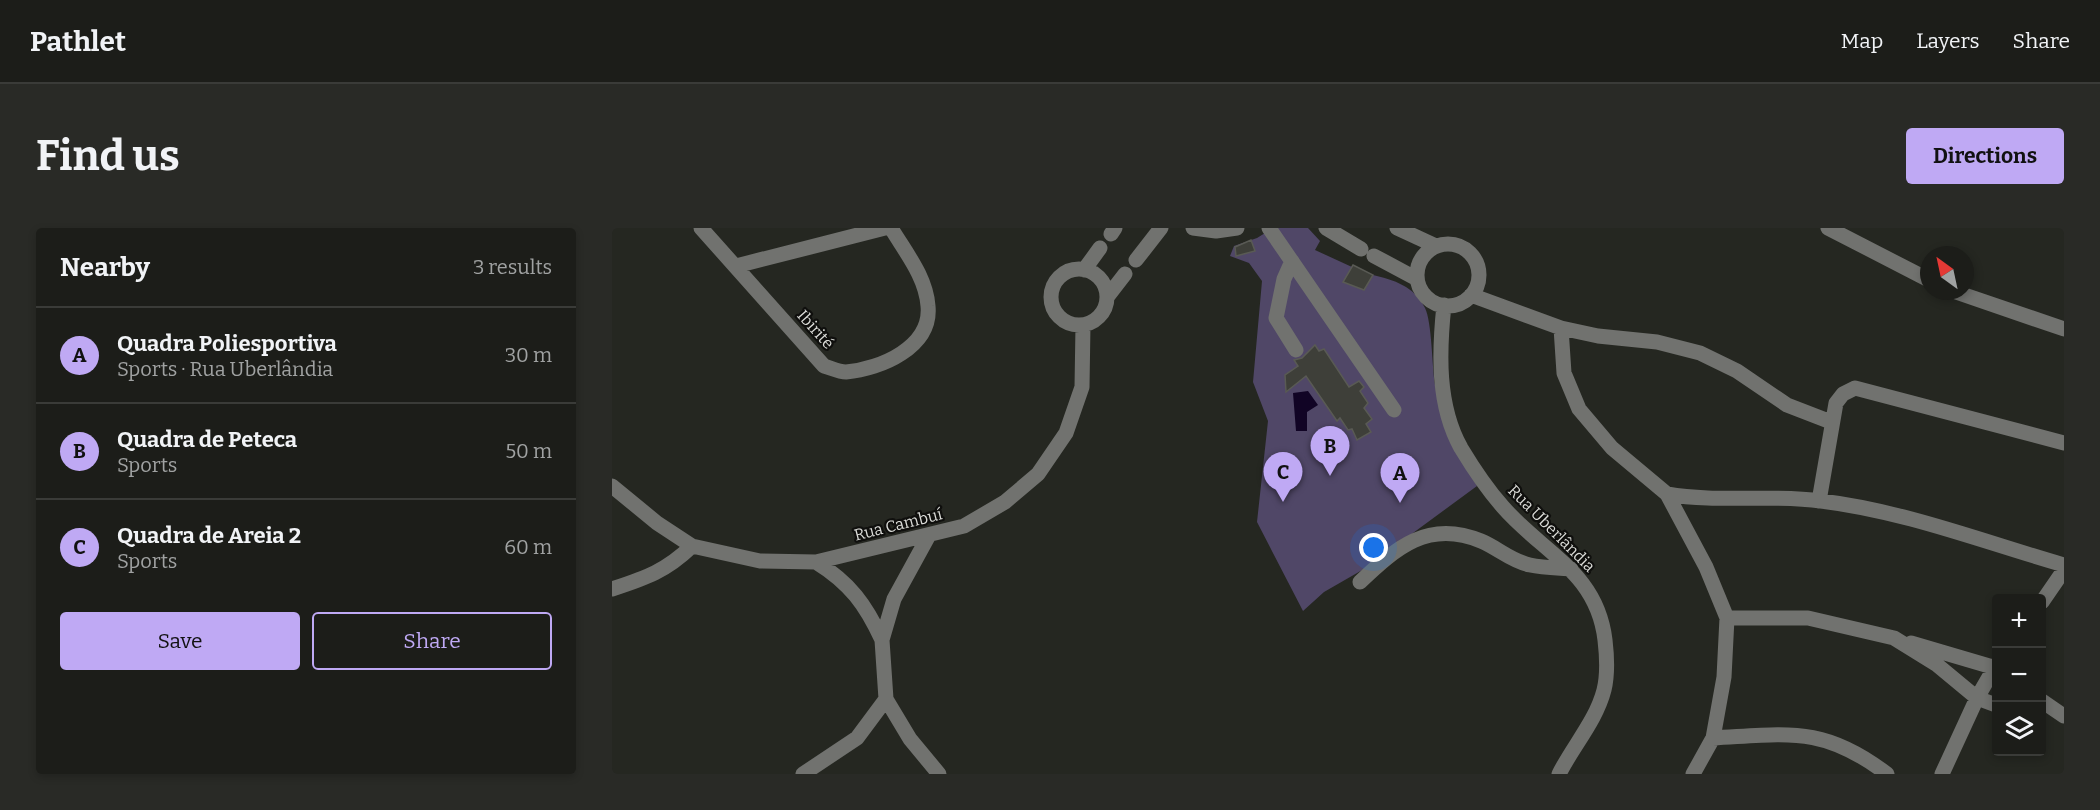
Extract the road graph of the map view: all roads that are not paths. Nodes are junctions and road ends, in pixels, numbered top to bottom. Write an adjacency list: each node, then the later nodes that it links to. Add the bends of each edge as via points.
1 (701, 228): 15 (street, Ibirité)
2 (885, 228): 15 (street)
3 (891, 228): 15 (street, Ibirité, via 924,281 927,323 918,339 895,358 864,368 844,372 824,366)
4 (1161, 228): 13 (street)
5 (1193, 228): 6 (street)
6 (1237, 228)
7 (1269, 228): 14 (street)
8 (1326, 228): 19 (street)
9 (1396, 228): 11 (street)
10 (1828, 228): 18 (street)
11 (1436, 246): 19 (street, via 1421,260); 20 (street, via 1456,245 1473,257 1479,276)
12 (1100, 248): 16 (street)
13 (1136, 260)
14 (1292, 261): 27 (street, via 1276,318); 28 (street)
15 (736, 266)
16 (1084, 270): 21 (street, via 1100,278); 24 (street, via 1066,272 1051,294 1051,303 1060,319)
17 (1125, 274): 21 (street)
18 (1920, 275)
19 (1417, 279): 23 (street, via 1426,297)
20 (1471, 295): 23 (street, via 1464,301); 25 (street)
21 (1108, 296): 24 (street, via 1102,314)
22 (1974, 298): 26 (street)
23 (1444, 305): 38 (street, Rua Uberlândia, via 1439,352 1442,388 1460,446 1504,508)
24 (1083, 325): 34 (street, Rua Cambuí, via 1082,387 1066,433 1038,474 1005,502 964,526)
25 (1561, 328): 29 (street, via 1657,342 1700,353 1737,371 1787,405); 32 (street, via 1564,373 1579,409 1612,448)
26 (2064, 329)
27 (1296, 350)
28 (1394, 410)
29 (1831, 422): 30 (street, via 1843,394 1863,388); 33 (street)
30 (2064, 443)
31 (612, 486): 35 (street, Rua Cambuí)
32 (1666, 494): 33 (street, via 1698,500); 43 (street, via 1706,567)
33 (1819, 501): 37 (street, via 1906,519)
34 (928, 537): 36 (street, Rua Cambuí); 44 (street, via 894,599)
35 (692, 546): 36 (street, Rua Cambuí, via 760,561); 41 (street, via 656,575)
36 (816, 562): 44 (street, via 866,607)
37 (2064, 565)
38 (1571, 569): 40 (street, via 1529,565 1502,555 1482,541 1436,532 1404,544); 56 (street, Rua Uberlândia, via 1600,611 1607,666 1597,709)
39 (2064, 570): 42 (street)
40 (1359, 582)
41 (612, 589)
42 (2046, 596)
43 (1727, 618): 45 (street, via 1808,618 1894,638); 53 (street, via 1724,677)
44 (882, 640): 48 (street)
45 (1938, 658): 46 (street); 49 (street)
46 (1992, 666)
47 (1992, 674): 49 (street)
48 (886, 699): 54 (street, via 857,738); 55 (street, via 910,739)
49 (1977, 699): 50 (street); 59 (street)
50 (1992, 704)
51 (2046, 707): 52 (street)
52 (2064, 717)
53 (1713, 738): 57 (street); 58 (street, via 1789,733 1812,737 1843,746)
54 (803, 774)
55 (939, 774)
56 (1559, 774)
57 (1693, 774)
58 (1887, 774)
59 (1942, 774)

